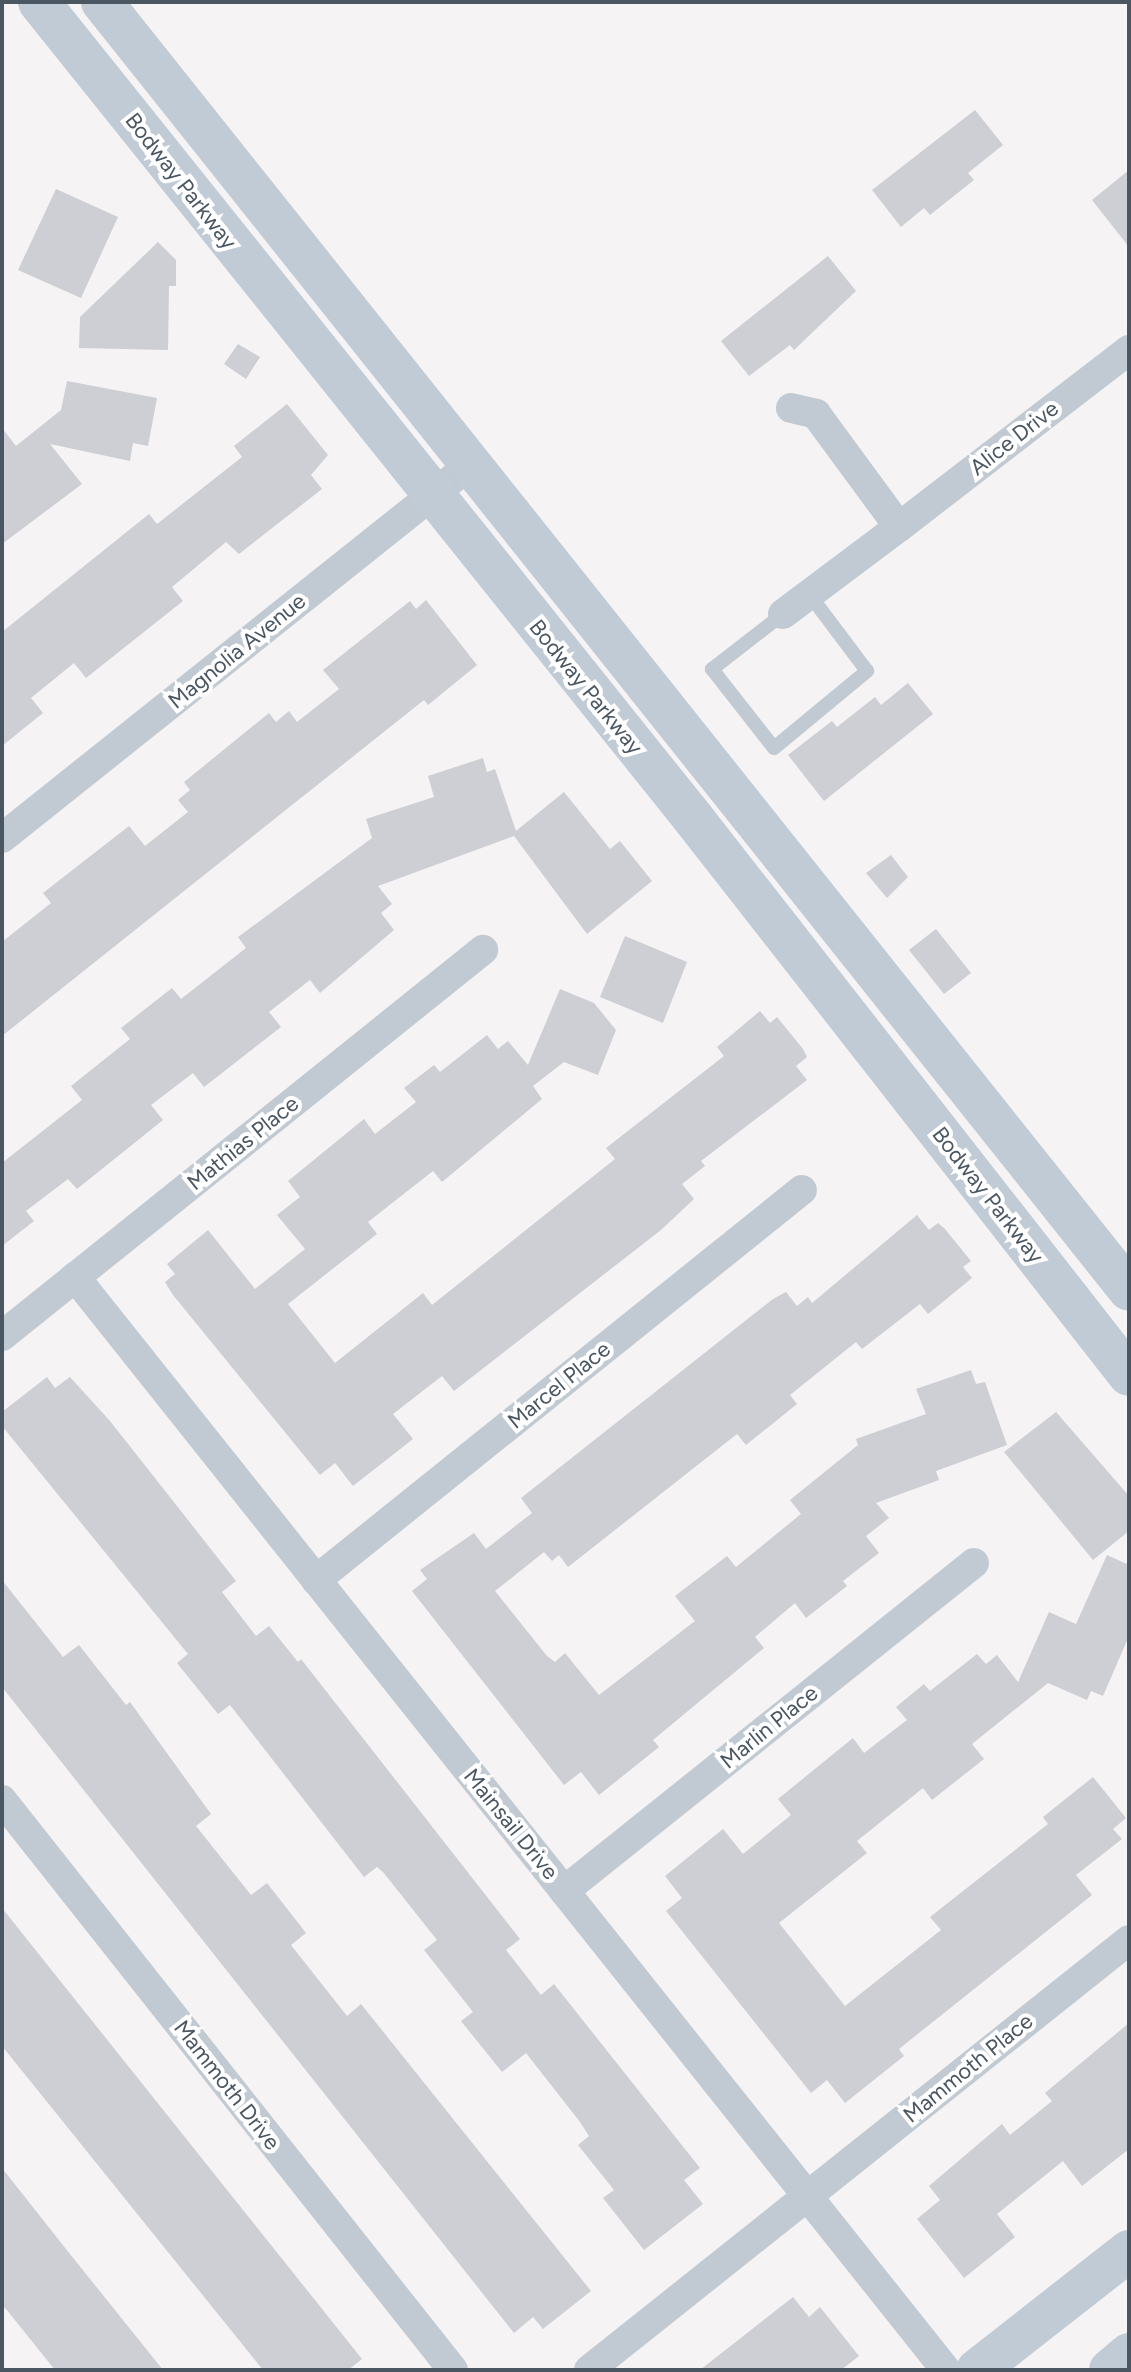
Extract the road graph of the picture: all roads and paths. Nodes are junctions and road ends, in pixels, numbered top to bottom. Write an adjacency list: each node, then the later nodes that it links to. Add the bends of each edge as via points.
1 (39, 2): 6 (street, Bodway Parkway)
2 (102, 2): 5 (street)
3 (1129, 350): 7 (street, Alice Drive)
4 (791, 408): 7 (street, via 816,414)
5 (471, 464): 6 (street, Magnolia Avenue); 14 (street)
6 (431, 497): 10 (street, Magnolia Avenue); 16 (street, Bodway Parkway, via 693,818)
7 (899, 527): 8 (street, Alice Drive)
8 (809, 594): 9 (street, Alice Drive); 9 (lane, via 867,671 774,748 712,669)
9 (783, 614)
10 (2, 838)
11 (483, 950): 13 (street, Mathias Place)
12 (802, 1190): 18 (street, Marcel Place)
13 (75, 1277): 15 (street, Mathias Place); 18 (street, Mainsail Drive)
14 (1129, 1290)
15 (2, 1336)
16 (1129, 1375)
17 (974, 1563): 20 (street, Marlin Place)
18 (316, 1580): 20 (street, Mainsail Drive)
19 (2, 1800): 25 (street, Mammoth Drive)
20 (564, 1891): 22 (street, Mainsail Drive)
21 (1129, 1940): 22 (street, Mammoth Place)
22 (808, 2196): 26 (street); 27 (street, Mainsail Drive)
23 (1129, 2251): 28 (street)
24 (1129, 2354): 29 (street)
25 (453, 2370)
26 (589, 2370)
27 (946, 2370)
28 (977, 2370)
29 (1110, 2370)

